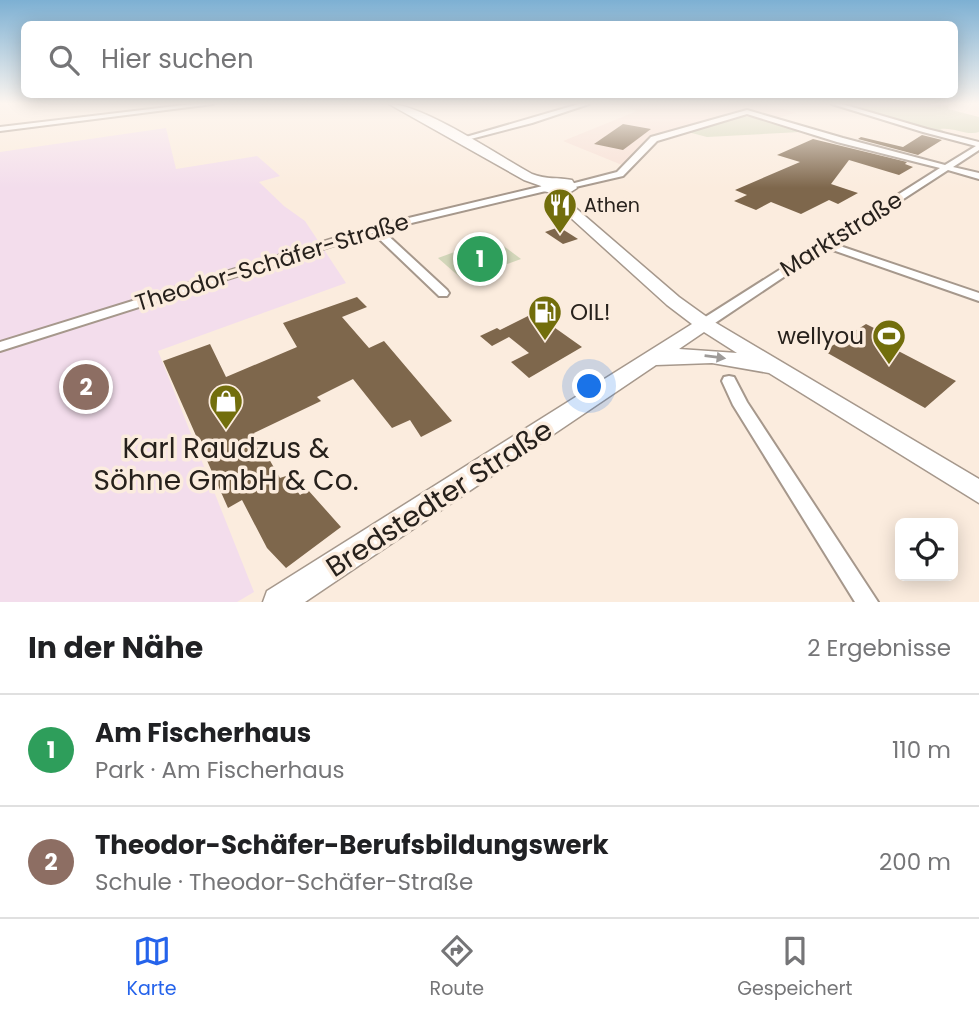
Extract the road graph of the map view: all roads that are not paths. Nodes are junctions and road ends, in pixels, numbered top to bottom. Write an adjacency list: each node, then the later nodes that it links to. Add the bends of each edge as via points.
1 (449, 132): 6 (main road)
2 (490, 132): 6 (street)
3 (678, 132): 10 (street, Theodor-Schäfer-Straße, via 654,139 620,174)
4 (816, 132): 8 (street, Theodor-Schäfer-Straße)
5 (929, 132): 7 (street)
6 (463, 139): 10 (main road, via 514,170)
7 (979, 145): 8 (street, Marktstraße)
8 (944, 169): 9 (street, Theodor-Schäfer-Straße); 12 (street, Marktstraße)
9 (979, 176)
10 (556, 187): 11 (street, Theodor-Schäfer-Straße); 15 (main road, via 566,206)
11 (374, 229): 13 (street); 16 (street, Theodor-Schäfer-Straße)
12 (827, 246): 14 (street); 15 (street, Marktstraße)
13 (443, 293)
14 (979, 296)
15 (704, 324): 17 (main road, Bredstedter Straße); 18 (main road)
16 (0, 347)
17 (647, 362): 18 (main road, one-way to 18, via 700,355 752,363); 21 (main road, Bredstedter Straße)
18 (793, 377): 20 (main road)
19 (729, 381): 22 (street)
20 (979, 492)
21 (278, 602)
22 (867, 602)

